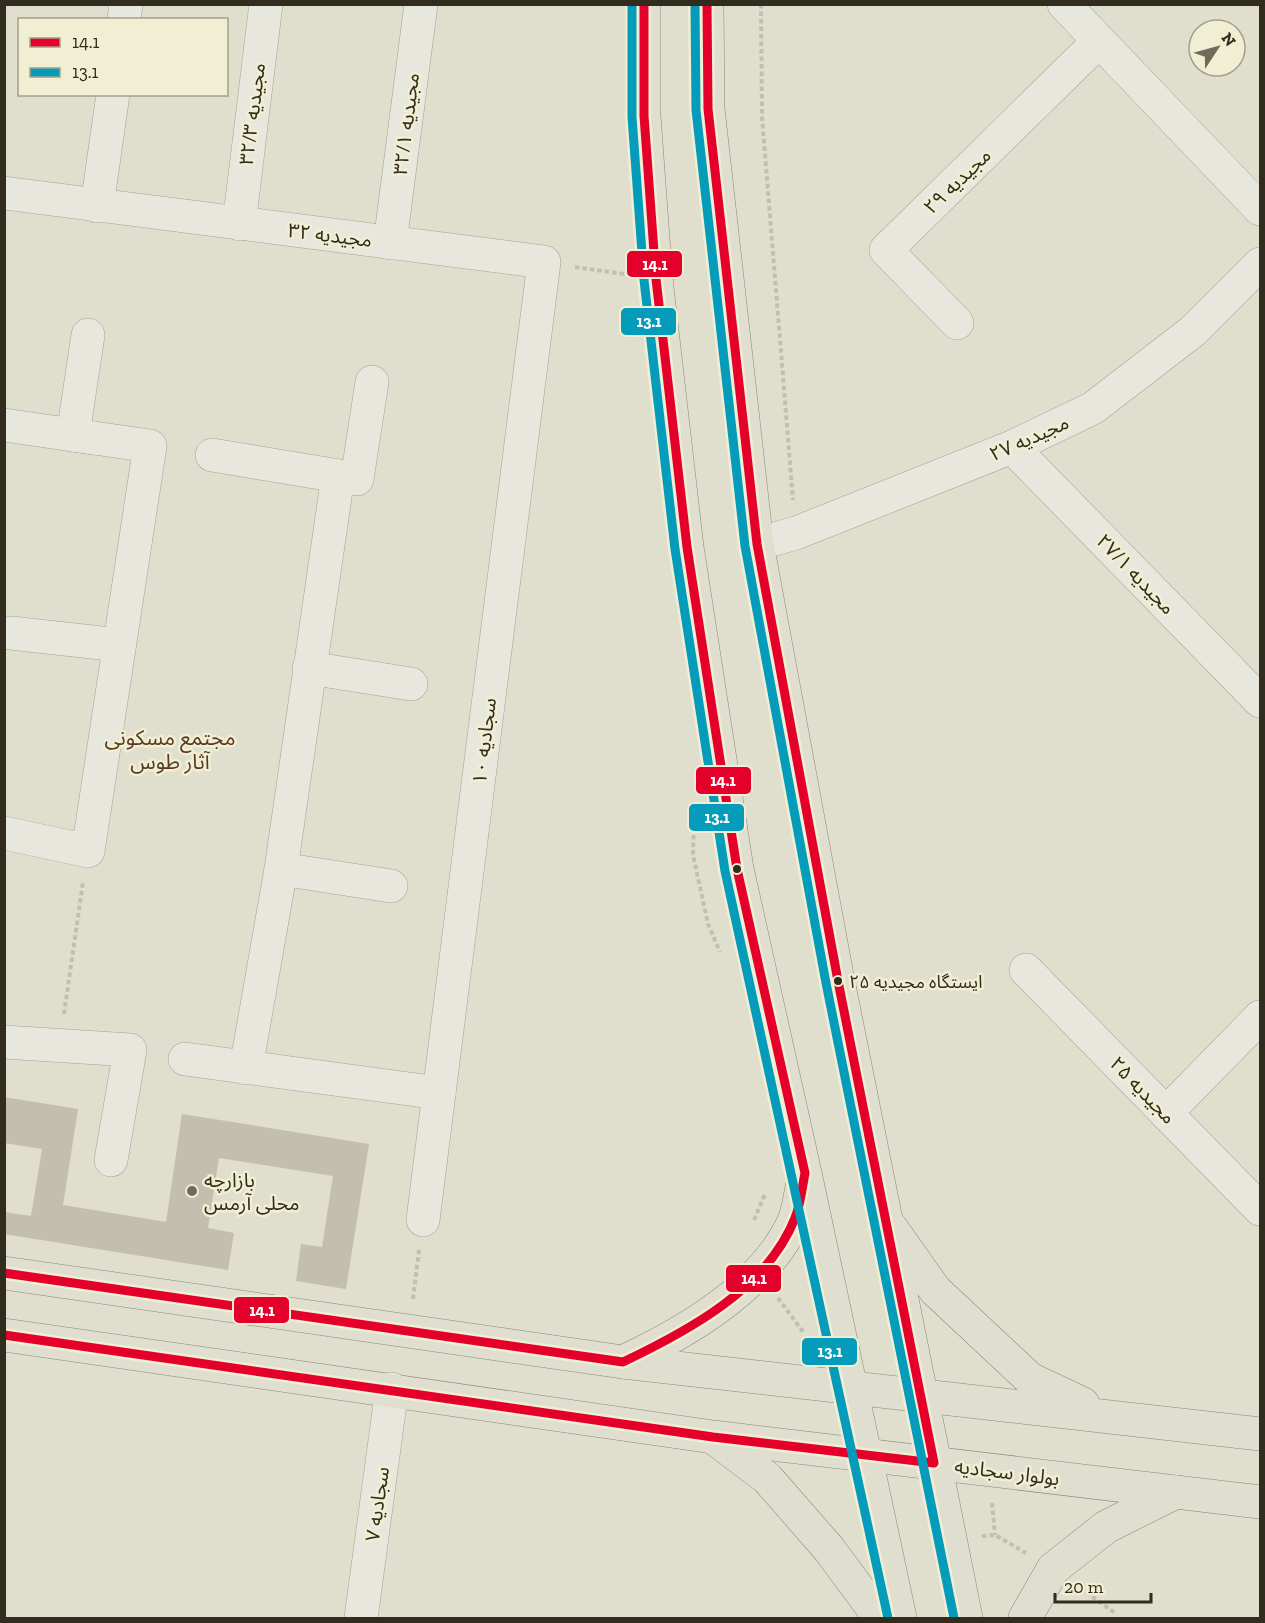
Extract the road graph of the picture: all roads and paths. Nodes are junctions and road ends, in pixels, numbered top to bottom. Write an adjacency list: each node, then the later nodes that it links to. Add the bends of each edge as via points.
1 (266, 4): 12 (street, مجیدیه ۳۲/۳)
2 (421, 4): 13 (street, مجیدیه ۳۲/۱)
3 (644, 4): 16 (main road, via 644,116)
4 (707, 4): 26 (main road, via 708,109)
5 (761, 4): 25 (path, via 762,117)
6 (1064, 4): 7 (street)
7 (1099, 41): 11 (street); 17 (street, مجیدیه ۲۹, via 886,250)
8 (113, 96): 10 (street)
9 (4, 193): 10 (street, مجیدیه ۳۲)
10 (97, 206): 12 (street, مجیدیه ۳۲)
11 (1260, 209)
12 (239, 224): 13 (street, مجیدیه ۳۲)
13 (390, 243): 14 (street, مجیدیه ۳۲)
14 (544, 262): 16 (path); 42 (street, سجادیه ۱۰)
15 (1260, 264): 22 (street, مجیدیه ۲۷, via 1193,331 1093,408)
16 (656, 279): 45 (main road, via 687,547 737,869)
17 (957, 323)
18 (88, 335): 21 (street, via 73,435)
19 (372, 382): 24 (street, via 357,479)
20 (4, 425): 21 (street)
21 (110, 441): 28 (street, via 150,446)
22 (1012, 447): 25 (street, مجیدیه ۲۷); 31 (street, مجیدیه ۲۷/۱)
23 (212, 455): 24 (street)
24 (338, 476): 29 (street)
25 (796, 532): 26 (street, مجیدیه ۲۷)
26 (757, 543): 47 (main road)
27 (11, 633): 28 (street)
28 (120, 645): 33 (street)
29 (309, 668): 30 (street); 34 (street)
30 (411, 684)
31 (1260, 700)
32 (4, 833): 33 (street)
33 (88, 851): 39 (path)
34 (281, 868): 35 (street); 41 (street)
35 (391, 886)
36 (1026, 970): 43 (street, مجیدیه ۲۵)
37 (1260, 1017): 43 (street)
38 (4, 1042): 39 (street)
39 (60, 1046): 44 (street, via 130,1050)
40 (184, 1059): 41 (street)
41 (246, 1068): 42 (street)
42 (439, 1093): 48 (street, سجادیه ۱۰)
43 (1166, 1113): 46 (street, مجیدیه ۲۵)
44 (111, 1160)
45 (806, 1173): 50 (main road, via 794,1221); 55 (main road)
46 (1260, 1209)
47 (885, 1219): 57 (main road); 58 (main road, via 935,1290 1030,1379)
48 (423, 1220): 51 (path)
49 (4, 1273): 51 (main road)
50 (760, 1273): 53 (path); 54 (main road, via 671,1340)
51 (409, 1333): 54 (main road)
52 (4, 1335): 56 (main road, بولوار سجادیه)
53 (806, 1335)
54 (622, 1362): 55 (main road)
55 (852, 1388): 57 (main road); 61 (main road)
56 (392, 1389): 60 (main road, بولوار سجادیه); 65 (street, سجادیه ۷)
57 (920, 1395): 58 (main road); 62 (main road)
58 (1106, 1415): 59 (main road)
59 (1260, 1434)
60 (713, 1437): 61 (main road, بولوار سجادیه); 66 (main road, via 767,1478 830,1549)
61 (866, 1455): 62 (main road, بولوار سجادیه); 67 (main road)
62 (934, 1463): 63 (main road, بولوار سجادیه); 68 (main road)
63 (1176, 1492): 64 (main road, بولوار سجادیه); 69 (main road, via 1107,1527 1053,1569)
64 (1260, 1502)
65 (361, 1618)
66 (880, 1618)
67 (900, 1618)
68 (966, 1618)
69 (1025, 1618)

